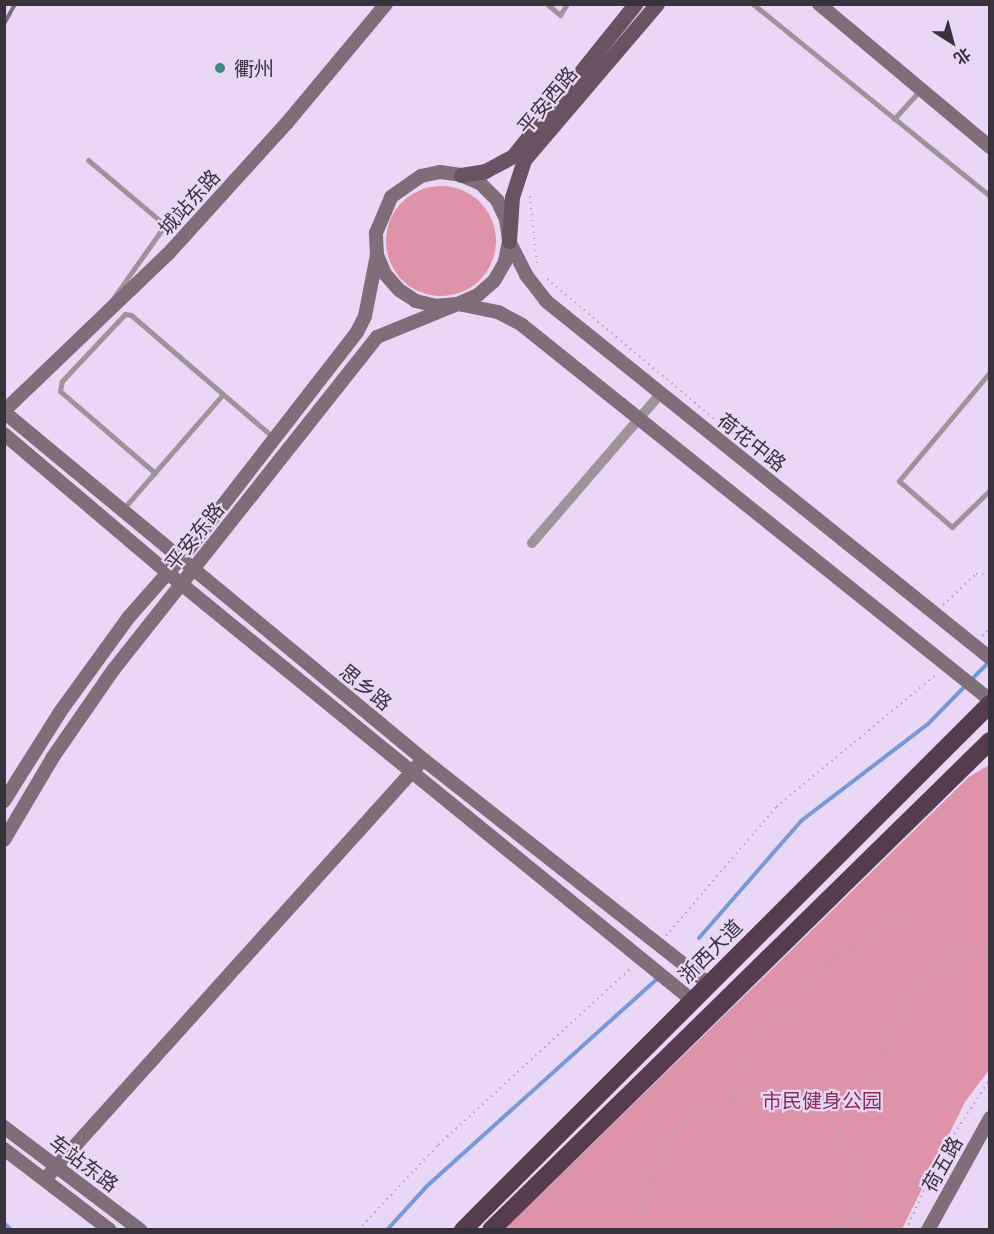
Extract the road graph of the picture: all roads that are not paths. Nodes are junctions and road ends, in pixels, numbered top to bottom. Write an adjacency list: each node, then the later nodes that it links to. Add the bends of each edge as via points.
1 (386, 4): 17 (street, 城站东路, via 286,124 168,254)
2 (547, 4): 3 (lane, via 560,15)
3 (567, 4)
4 (635, 4): 12 (main road, 平安西路, via 513,156 485,171)
5 (657, 4): 14 (main road, 平安西路, via 524,160 512,197)
6 (753, 4): 9 (lane)
7 (819, 4): 8 (street)
8 (921, 90): 9 (lane); 10 (street)
9 (894, 119): 13 (lane)
10 (988, 143)
11 (88, 160): 17 (lane, via 165,225)
12 (461, 175): 14 (street, via 481,184 497,200 506,219); 15 (street, via 440,172 421,176 398,190 381,213 376,233)
13 (990, 196)
14 (509, 241): 16 (street, via 505,262 494,281 478,295); 20 (street, 荷花中路, via 526,275 546,301)
15 (377, 255): 16 (street, via 392,282 416,301 437,306); 24 (street, 平安东路, via 357,332)
16 (458, 304): 22 (street, via 498,312 522,325); 30 (street, 平安东路, via 377,337)
17 (96, 323): 21 (street, 城站东路)
18 (990, 372): 26 (lane, via 899,481 952,527)
19 (223, 394): 24 (lane); 25 (lane); 25 (lane, via 131,315 116,319 77,363 62,381 63,397)
20 (660, 394): 22 (street); 33 (street, 荷花中路)
21 (4, 411): 27 (street, 思乡路)
22 (640, 420): 28 (street); 34 (street)
23 (4, 434): 31 (street, 思乡路)
24 (273, 437): 29 (street, 平安东路)
25 (154, 473): 27 (lane)
26 (990, 490)
27 (122, 511): 29 (street, 思乡路)
28 (532, 543)
29 (179, 560): 30 (street, 思乡路); 31 (street, 平安东路)
30 (192, 569): 32 (street, 平安东路); 36 (street, 思乡路)
31 (168, 572): 32 (street, 思乡路); 38 (street, 平安东路, via 128,618 60,712)
32 (180, 583): 37 (street, 思乡路); 39 (street, 平安东路, via 53,757)
33 (983, 649)
34 (986, 698): 40 (highway, 浙西大道)
35 (990, 741): 50 (highway)
36 (424, 760): 37 (street); 40 (street, 思乡路)
37 (413, 770): 41 (street, 思乡路); 45 (street)
38 (4, 801)
39 (4, 840)
40 (709, 984): 41 (highway, 浙西大道)
41 (693, 1001): 49 (highway, 浙西大道)
42 (990, 1118): 51 (street, 荷五路)
43 (4, 1127): 45 (street, 车站东路)
44 (4, 1149): 46 (street, 车站东路)
45 (56, 1165): 46 (street); 48 (street, 车站东路)
46 (45, 1179): 47 (street, 车站东路)
47 (110, 1230)
48 (140, 1230)
49 (463, 1230)
50 (491, 1230)
51 (928, 1230)

